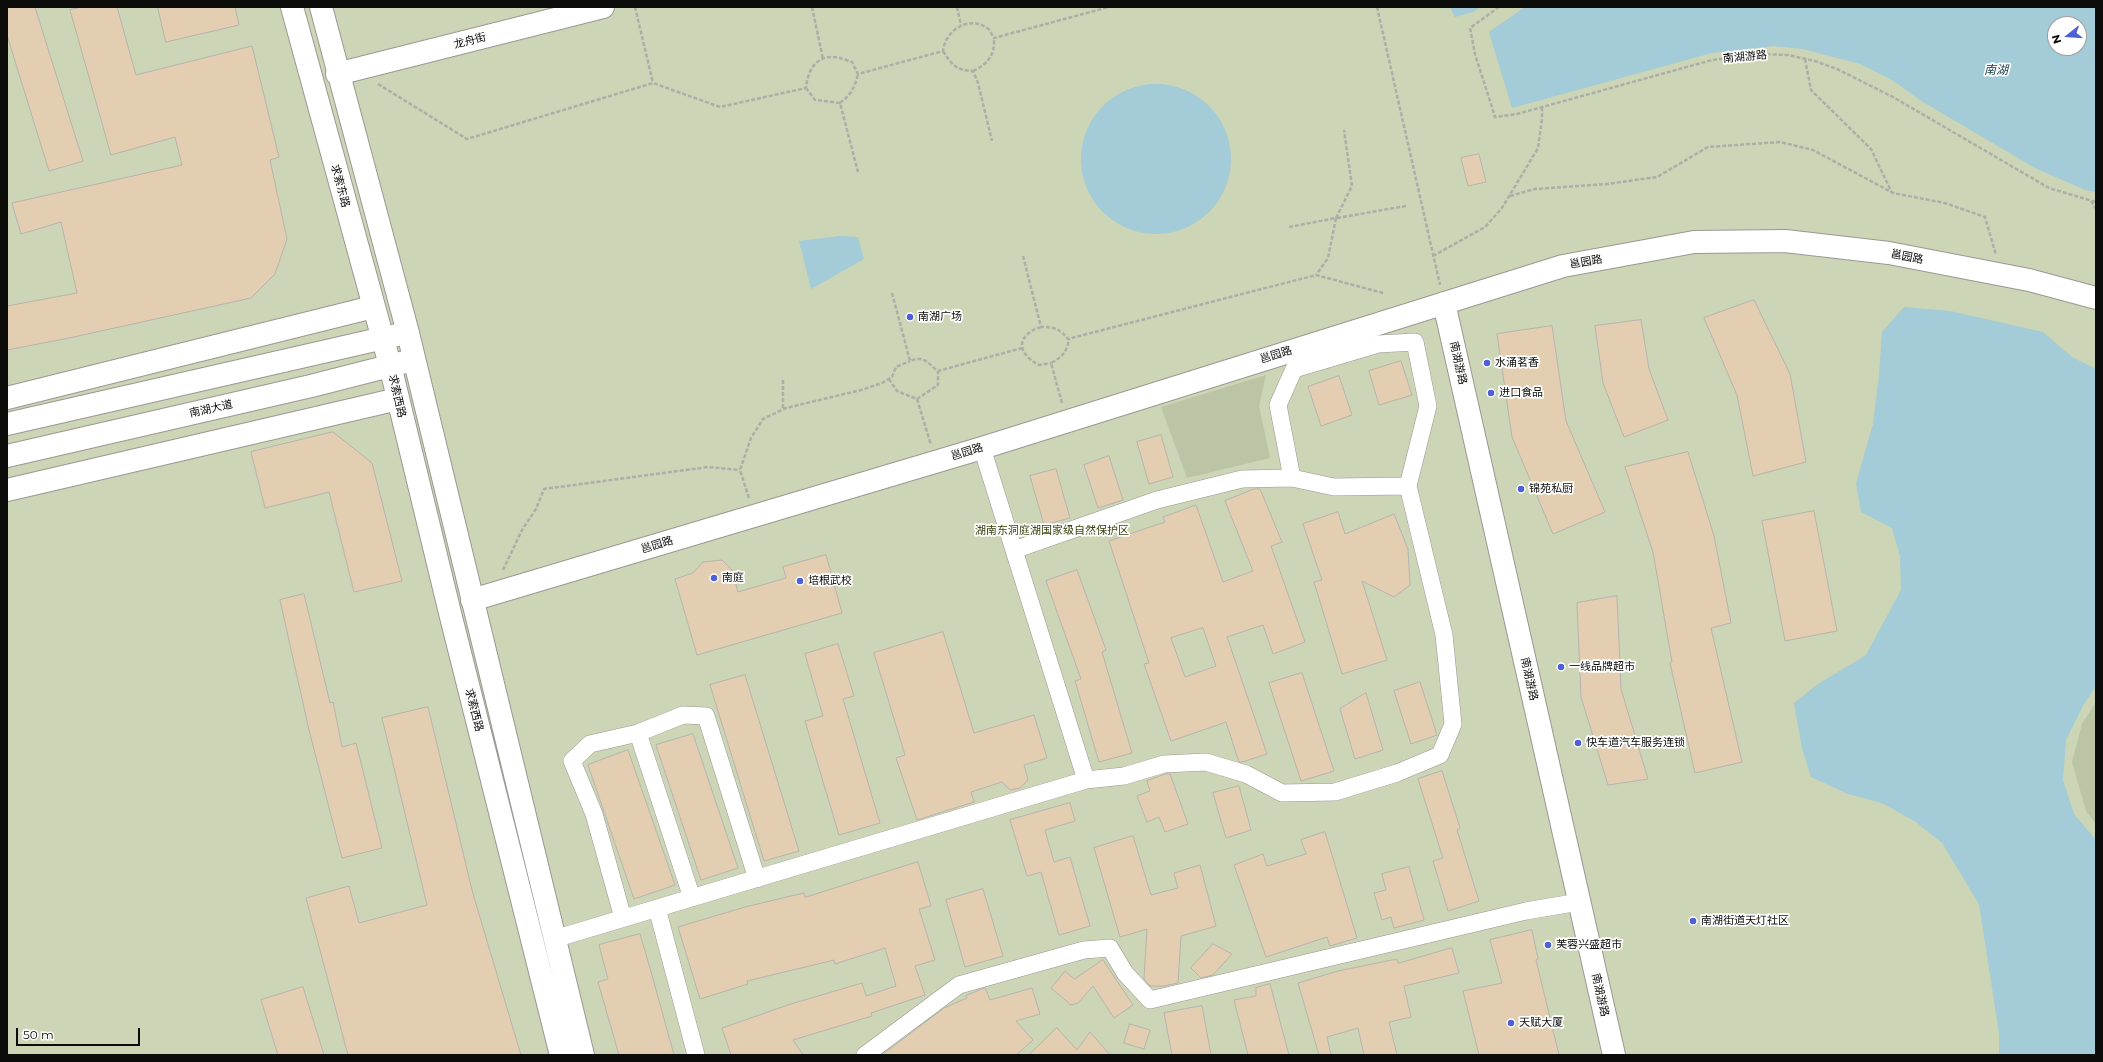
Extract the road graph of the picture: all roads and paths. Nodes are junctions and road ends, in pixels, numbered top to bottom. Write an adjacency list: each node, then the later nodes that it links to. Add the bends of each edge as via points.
1 (292, 7): 41 (main road, 求索东路)
2 (321, 7): 16 (main road)
3 (603, 7): 16 (main road, 龙舟街)
4 (634, 7): 18 (path)
5 (812, 7): 13 (path)
6 (956, 7): 10 (path)
7 (1109, 7): 11 (path)
8 (1377, 7): 34 (path)
9 (1499, 7): 21 (path, 南湖游路, via 1470,28 1475,54 1495,118)
10 (961, 25): 11 (path, via 974,24 986,28); 12 (path, via 949,34)
11 (994, 38): 15 (path, via 994,46 985,65)
12 (943, 51): 15 (path, via 951,64 963,71); 17 (path)
13 (823, 59): 17 (path, via 833,57 852,62); 19 (path, via 811,68)
14 (1805, 59): 21 (path, 南湖游路, via 1761,54 1712,60); 25 (path, via 1811,90 1872,149); 27 (path, 南湖游路, via 1837,70 1893,97 2049,188)
15 (973, 71): 23 (path)
16 (346, 72): 18 (path, via 467,139); 43 (main road)
17 (858, 74): 20 (path, via 855,88)
18 (653, 82): 19 (path, via 720,107)
19 (806, 88): 20 (path, via 815,100)
20 (840, 103): 24 (path)
21 (1542, 107): 26 (path, via 1538,148)
22 (1344, 130): 31 (path, via 1352,186)
23 (992, 141)
24 (858, 172)
25 (1892, 193): 26 (path, via 1813,150 1780,142 1708,147 1657,177 1607,184 1535,189); 36 (path, via 1945,203 1985,217)
26 (1510, 196): 34 (path, via 1485,227)
27 (2091, 201): 28 (path, 南湖游路); 30 (path)
28 (2096, 202)
29 (1406, 206): 31 (path)
30 (2096, 209)
31 (1336, 218): 32 (path); 35 (path, via 1328,258)
32 (1289, 227)
33 (1023, 256): 42 (path)
34 (1433, 256): 40 (path)
35 (1316, 275): 38 (path); 45 (path)
36 (2002, 275): 39 (main road, 邕园路); 40 (main road, 邕园路, via 1889,253 1785,241 1694,242 1564,266)
37 (892, 293): 48 (path)
38 (1383, 293)
39 (2096, 298)
40 (1444, 303): 58 (main road, 邕园路); 74 (main road, 南湖游路)
41 (373, 307): 44 (main road, 求索东路); 54 (main road)
42 (1041, 327): 45 (path, via 1061,330); 46 (path, via 1026,336)
43 (408, 333): 44 (main road); 47 (main road)
44 (382, 338): 50 (main road, 求索东路); 59 (main road)
45 (1069, 339): 49 (path, via 1067,349 1060,358)
46 (1022, 348): 49 (path, via 1027,359 1039,365); 51 (path)
47 (414, 360): 50 (main road, 南湖大道); 69 (main road)
48 (910, 361): 51 (path, via 928,360); 52 (path, via 896,367)
49 (1051, 362): 58 (path)
50 (390, 365): 55 (main road, 求索西路); 61 (main road, 南湖大道, via 311,386)
51 (938, 371): 56 (path, via 938,385)
52 (889, 379): 56 (path, via 896,391); 57 (path, via 861,390)
53 (782, 380): 57 (path)
54 (7, 398)
55 (398, 399): 66 (main road); 78 (main road, 求索西路)
56 (917, 399): 62 (path)
57 (783, 410): 63 (path, via 763,419 751,438)
58 (1067, 421): 60 (main road, 邕园路)
59 (7, 424)
60 (982, 448): 62 (main road, 邕园路); 68 (street)
61 (7, 456)
62 (936, 462): 67 (main road, 邕园路)
63 (740, 470): 67 (path); 69 (path, via 708,467 544,489 536,509)
64 (1292, 478): 65 (street, via 1334,487); 65 (street, via 1278,405 1294,369 1378,344 1415,342 1428,406); 68 (street, via 1242,478 1157,500)
65 (1408, 486): 71 (street, via 1444,635 1454,724 1440,756 1397,773 1335,792 1282,793 1246,774 1206,762 1164,764 1124,776)
66 (7, 490)
67 (754, 516): 69 (main road, 邕园路)
68 (1014, 550): 71 (street)
69 (482, 597): 77 (main road)
70 (638, 733): 72 (street, via 684,714 706,716); 73 (street); 76 (street, via 590,744 572,761 594,814)
71 (1086, 780): 72 (street)
72 (757, 879): 73 (street)
73 (692, 898): 75 (street)
74 (1579, 902): 81 (street, via 1526,911 1150,1000 1125,973 1110,948 1084,950 959,985); 82 (main road, 南湖游路)
75 (657, 908): 76 (street); 80 (street)
76 (623, 918): 77 (street)
77 (554, 939): 79 (main road)
78 (560, 1055)
79 (583, 1055)
80 (696, 1055)
81 (865, 1055)
82 (1614, 1055)

